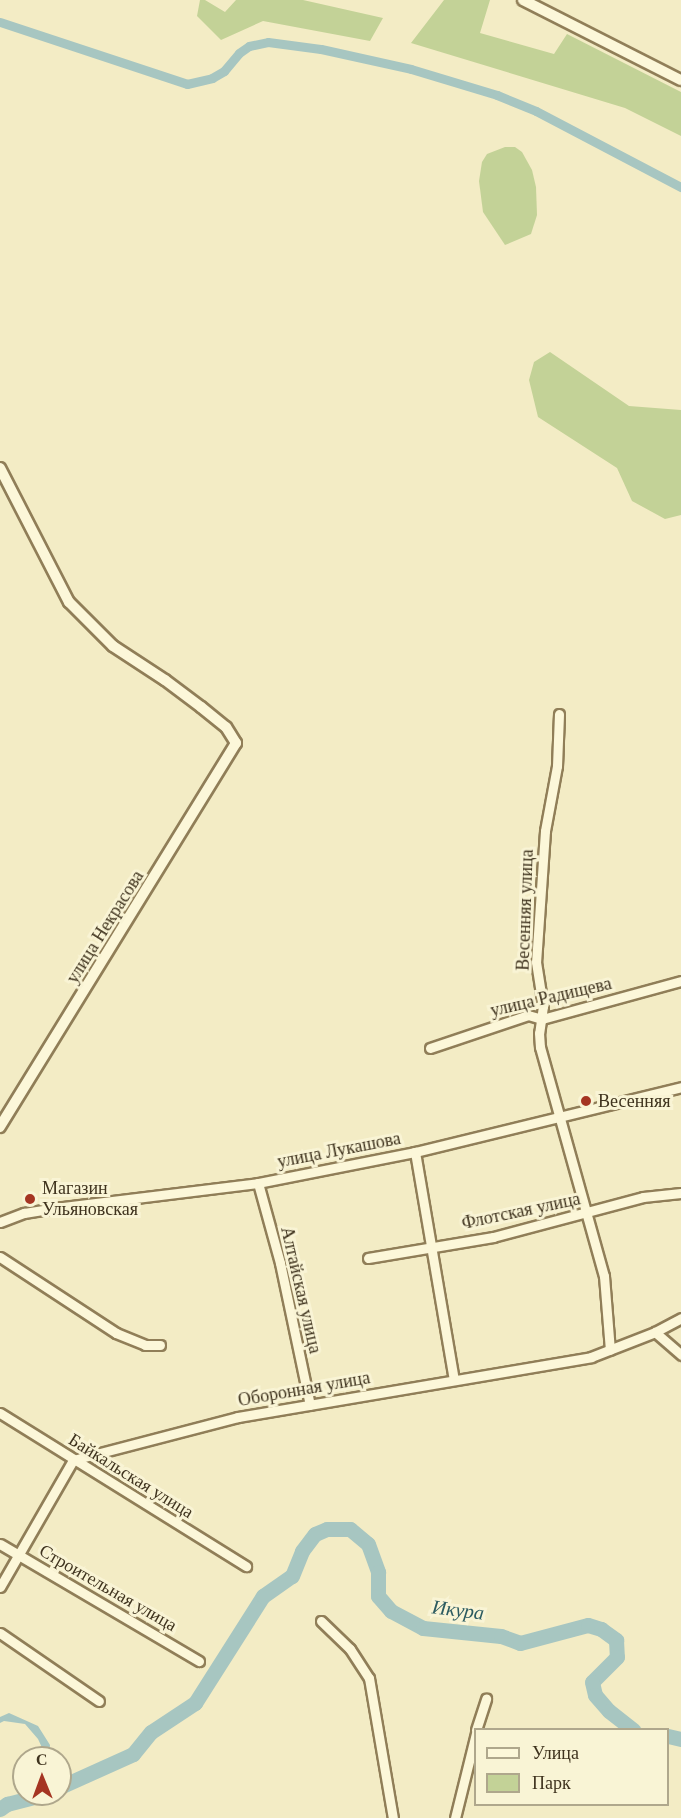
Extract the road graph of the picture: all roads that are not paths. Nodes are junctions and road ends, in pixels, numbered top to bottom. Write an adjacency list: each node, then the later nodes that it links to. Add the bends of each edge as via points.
1 (524, 0): 2 (street)
2 (681, 80)
3 (0, 468): 10 (street, улица Некрасова, via 69,602 113,646 201,707 226,728 236,743)
4 (559, 714): 6 (street, Весенняя улица, via 557,766 545,831 536,962)
5 (681, 981): 6 (street, улица Радищева)
6 (542, 1019): 7 (street, улица Радищева, via 528,1015); 9 (street, Весенняя улица, via 540,1047)
7 (429, 1048)
8 (681, 1087): 9 (street, улица Лукашова)
9 (559, 1117): 11 (street, улица Лукашова); 14 (street, Весенняя улица)
10 (0, 1127)
11 (415, 1152): 12 (street, улица Лукашова); 16 (street)
12 (258, 1183): 15 (street, улица Лукашова, via 63,1207); 25 (street, Алтайская улица, via 280,1263)
13 (681, 1193): 14 (street, Флотская улица, via 643,1197)
14 (588, 1214): 16 (street, Флотская улица, via 493,1237); 22 (street, Весенняя улица, via 604,1276)
15 (0, 1222)
16 (431, 1246): 18 (street, Флотская улица); 24 (street)
17 (0, 1257): 21 (street, via 116,1333 145,1345)
18 (368, 1258)
19 (681, 1317): 20 (street, Оборонная улица)
20 (655, 1332): 22 (street, Оборонная улица); 23 (street)
21 (160, 1345)
22 (610, 1350): 24 (street, Оборонная улица, via 591,1357)
23 (681, 1355)
24 (454, 1379): 25 (street, Оборонная улица)
25 (310, 1405): 27 (street, Оборонная улица, via 238,1417)
26 (0, 1413): 27 (street, Байкальская улица)
27 (73, 1460): 29 (street); 30 (street, Байкальская улица)
28 (0, 1544): 29 (street, Строительная улица)
29 (18, 1555): 31 (street); 34 (street, Строительная улица)
30 (246, 1566)
31 (0, 1587)
32 (321, 1621): 39 (street, via 350,1649 369,1678)
33 (0, 1633): 36 (street)
34 (199, 1661)
35 (486, 1699): 37 (street)
36 (99, 1701)
37 (477, 1728)
38 (474, 1739): 40 (street)
39 (393, 1818)
40 (455, 1818)

